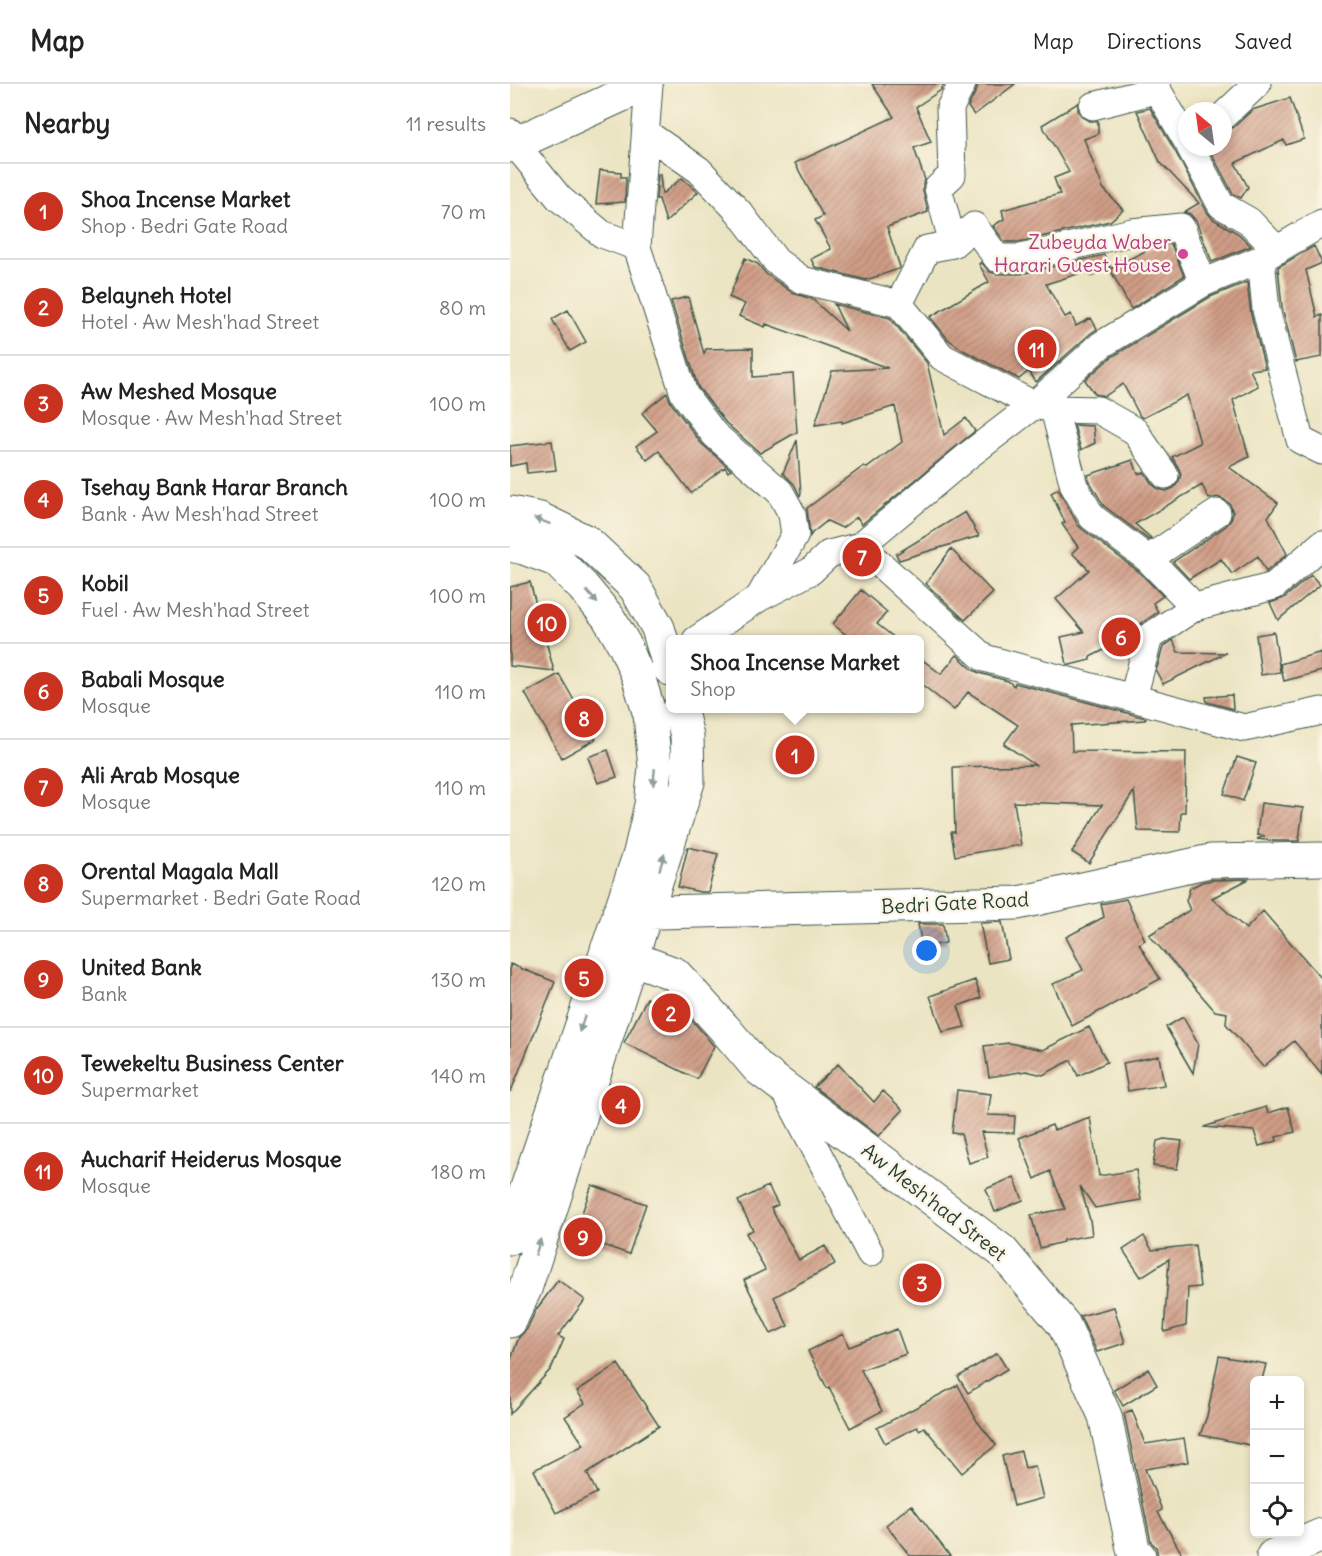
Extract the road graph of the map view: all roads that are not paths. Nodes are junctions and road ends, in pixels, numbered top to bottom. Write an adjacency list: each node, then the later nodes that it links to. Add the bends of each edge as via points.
1 (647, 84): 8 (street); 9 (street)
2 (962, 84): 14 (street, via 950,108 952,175 938,188)
3 (1257, 84): 6 (street)
4 (1155, 87): 5 (street); 7 (street)
5 (1093, 106)
6 (1232, 108)
7 (1178, 126)
8 (646, 134): 15 (street); 18 (street, via 699,170 739,212 776,261 802,280)
9 (512, 140): 15 (street, via 559,198 602,234)
10 (1196, 156): 11 (street)
11 (1221, 205): 13 (street); 16 (street, via 1249,221)
12 (1322, 223): 16 (street)
13 (1181, 227): 14 (street, via 1132,232 1021,258 997,258 974,226); 17 (street)
14 (953, 244): 18 (street, via 927,249)
15 (637, 247): 30 (street, via 684,394 714,435 780,492 792,514 795,535)
16 (1269, 254): 17 (street); 20 (street, via 1266,310 1300,440)
17 (1203, 283): 19 (street, via 1101,345)
18 (899, 304): 19 (street, via 942,357)
19 (1044, 407): 21 (street, via 1098,410 1135,431); 27 (street, via 970,454); 28 (street, via 1074,486 1092,517)
20 (1322, 451)
21 (1165, 475)
22 (510, 513): 24 (street, one-way to 22, via 540,519)
23 (1217, 513): 28 (street)
24 (587, 542): 29 (street); 33 (street, via 635,587)
25 (1322, 544): 31 (street, via 1274,586)
26 (510, 545): 29 (street, via 556,560)
27 (860, 546): 30 (street, via 830,554 811,572); 34 (street, via 984,658)
28 (1148, 559): 31 (street)
29 (570, 573): 37 (street, one-way to 37, via 608,616 624,644 650,715)
30 (759, 598): 32 (street)
31 (1196, 607): 34 (street, via 1149,636)
32 (702, 635)
33 (666, 650)
34 (1133, 698): 35 (street, via 1244,729)
35 (1322, 711)
36 (683, 722): 37 (street); 39 (street, one-way to 36, via 688,782)
37 (652, 737): 39 (street, one-way to 39, via 655,767 651,806)
38 (1322, 859): 39 (street, Bedri Gate Road, via 1210,861 1018,903)
39 (632, 913): 40 (street)
40 (619, 954): 41 (street, Aw Mesh'had Street, via 675,974 758,1068); 42 (street, one-way to 42); 44 (street, one-way to 40)
41 (782, 1086): 43 (street); 47 (street, Aw Mesh'had Street, via 1002,1251 1064,1325 1106,1416)
42 (510, 1238)
43 (870, 1253)
44 (517, 1286): 45 (street)
45 (510, 1321)
46 (1322, 1535): 48 (street)
47 (1134, 1555)
48 (1273, 1556)

